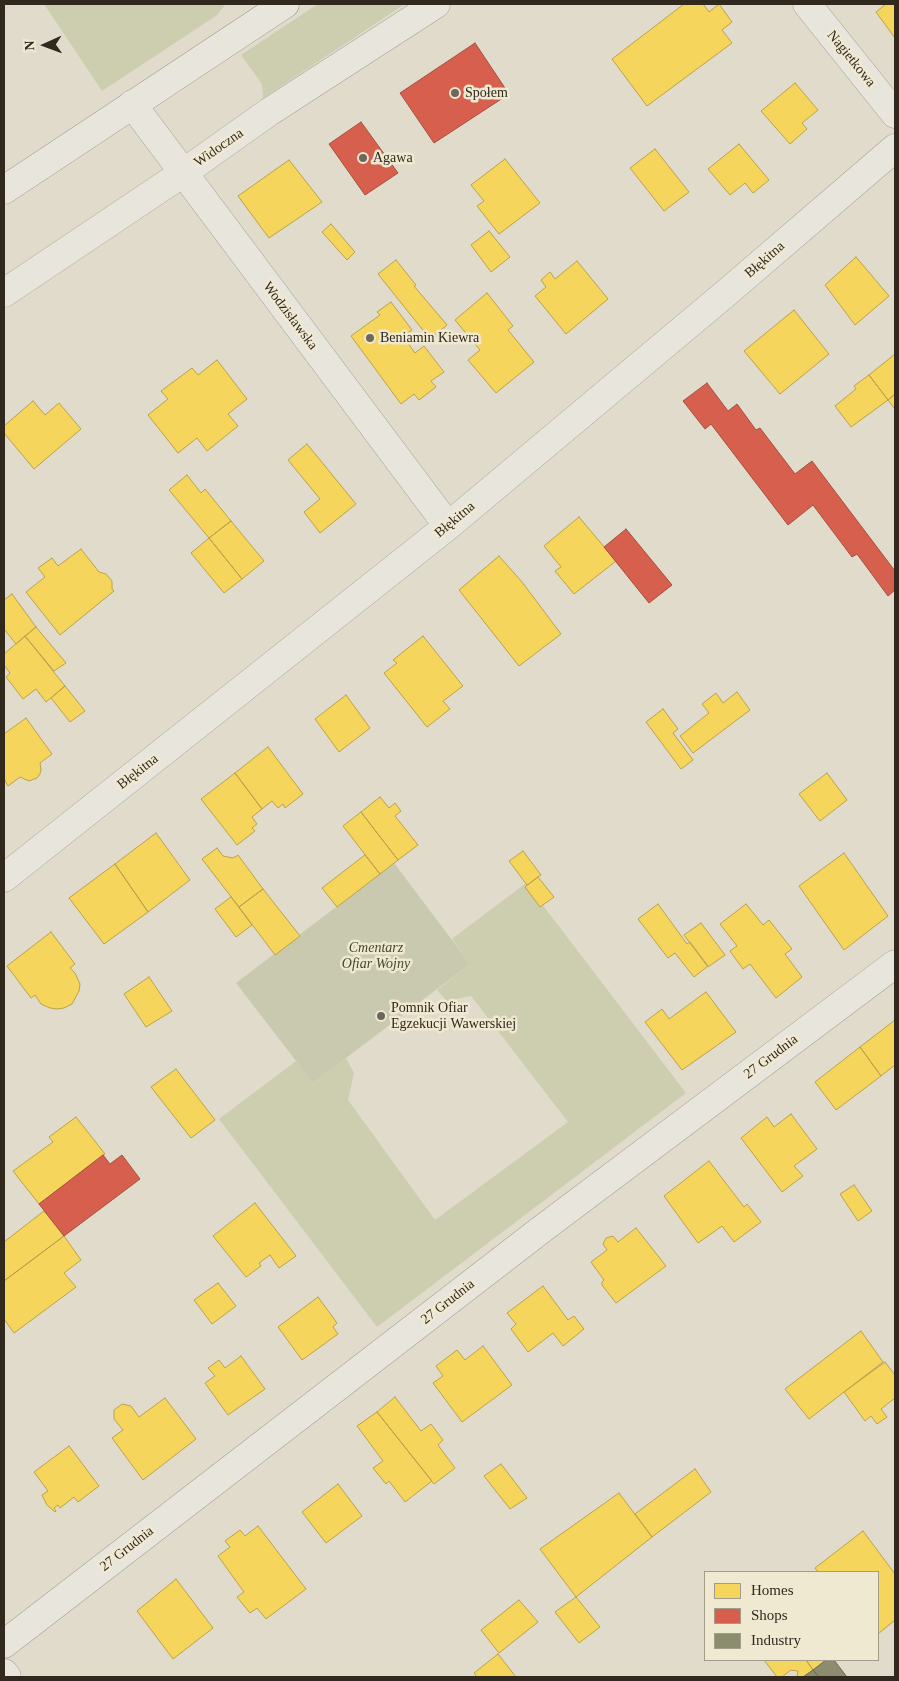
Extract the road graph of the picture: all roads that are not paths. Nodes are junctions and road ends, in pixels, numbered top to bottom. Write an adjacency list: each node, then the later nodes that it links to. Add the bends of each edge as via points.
1 (285, 4): 4 (street)
2 (436, 4): 7 (street, Widoczna, via 269,112)
3 (807, 4): 5 (street, Nagietkowa)
4 (132, 104): 7 (street, Wodzisławska); 8 (street)
5 (895, 114)
6 (895, 148): 10 (street, Błękitna)
7 (183, 173): 9 (street, Widoczna); 10 (street, Wodzisławska)
8 (4, 190)
9 (4, 293)
10 (448, 526): 11 (street, Błękitna)
11 (4, 878)
12 (895, 964): 13 (street, 27 Grudnia, via 542,1229)
13 (4, 1644)
14 (4, 1673): 15 (street)
15 (7, 1677)

